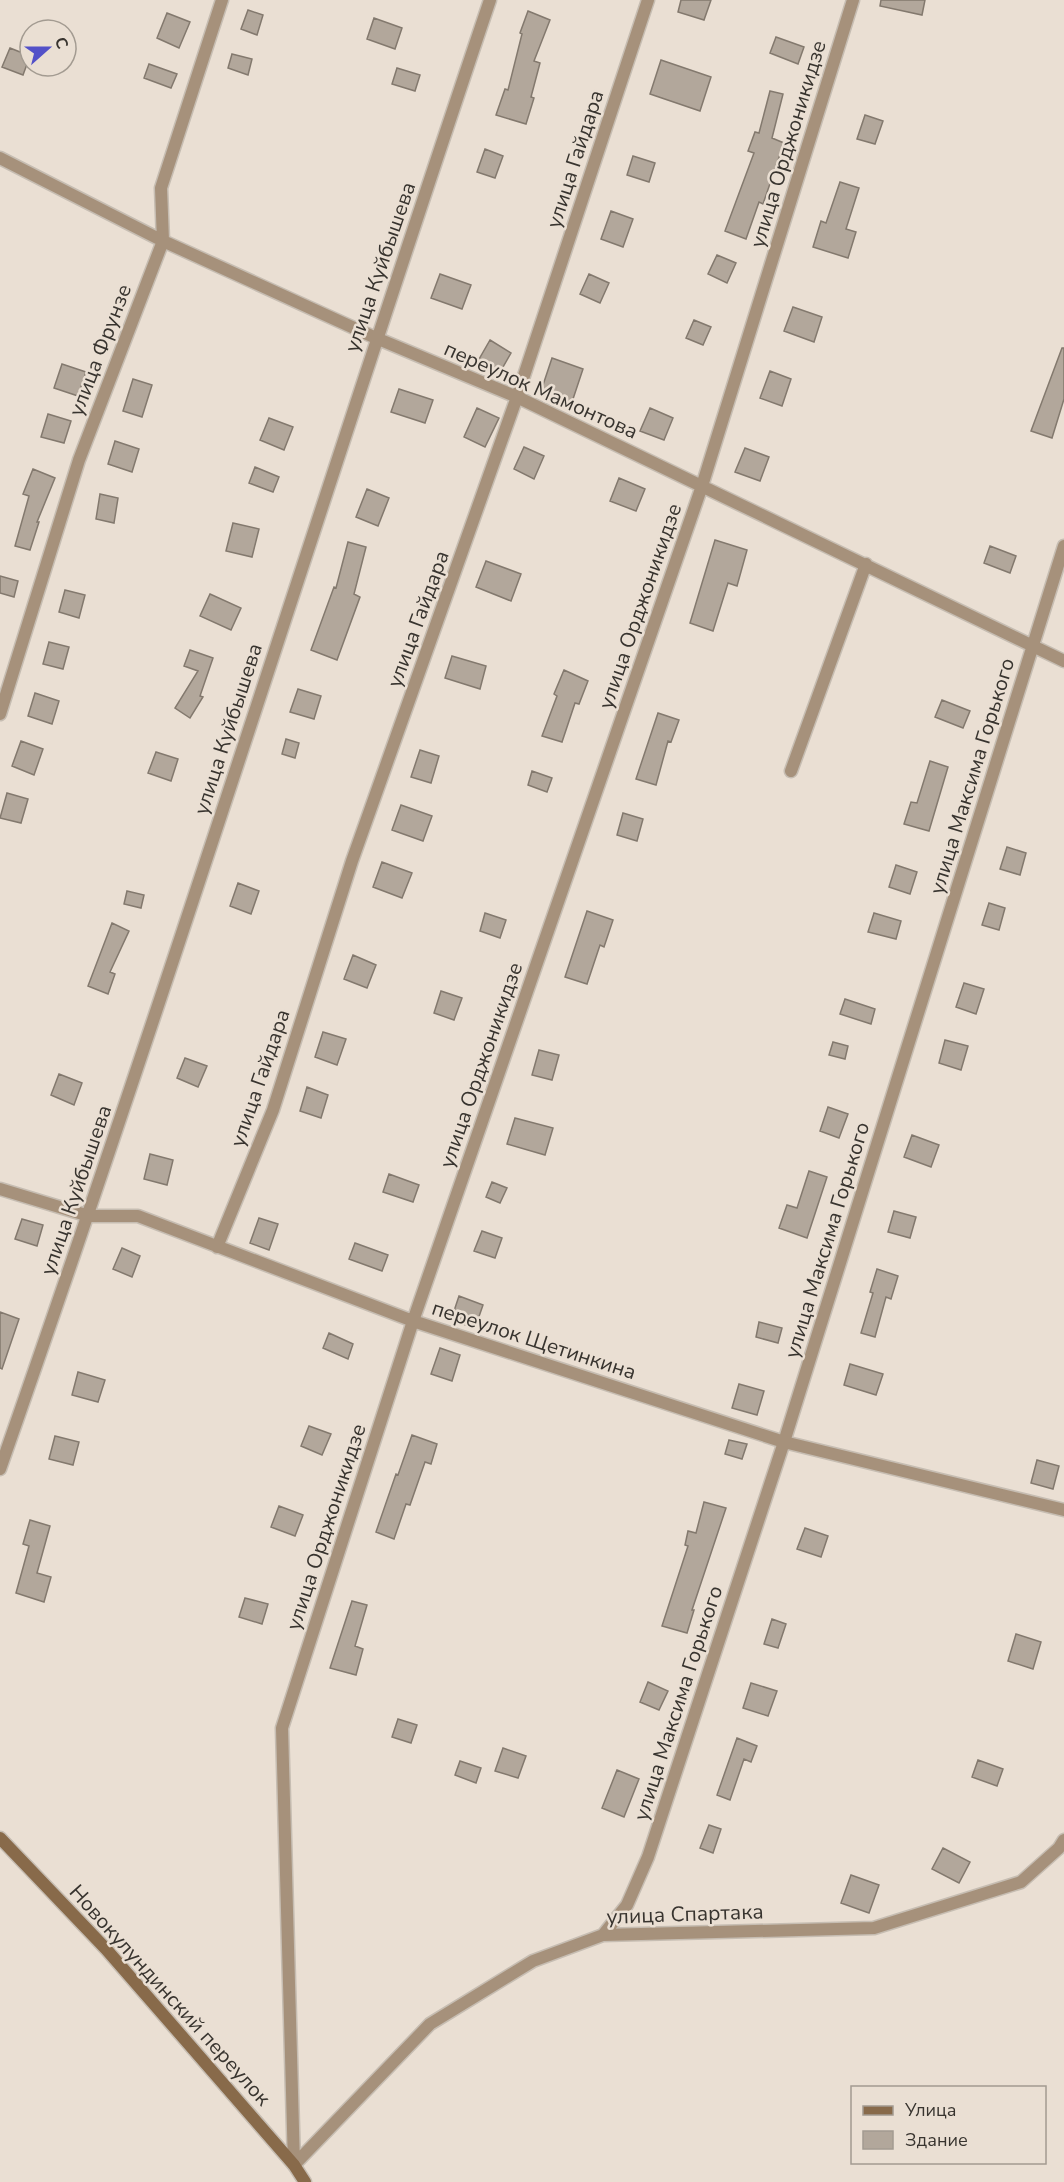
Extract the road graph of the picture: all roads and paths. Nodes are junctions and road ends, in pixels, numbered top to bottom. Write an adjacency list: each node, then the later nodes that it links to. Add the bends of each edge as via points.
1 (222, 0): 6 (street, улица Фрунзе, via 161,188)
2 (490, 0): 7 (street, улица Куйбышева)
3 (648, 0): 8 (street, улица Гайдара)
4 (854, 0): 9 (street, улица Орджоникидзе)
5 (0, 158): 6 (street, переулок Мамонтова)
6 (163, 241): 7 (street, переулок Мамонтова); 14 (street, улица Фрунзе, via 78,460)
7 (376, 338): 8 (street, переулок Мамонтова); 17 (street, улица Куйбышева)
8 (517, 397): 9 (street, переулок Мамонтова); 18 (street, улица Гайдара, via 352,861 273,1110)
9 (702, 486): 11 (street, переулок Мамонтова); 19 (street, улица Орджоникидзе)
10 (1064, 546): 12 (street, улица Максима Горького)
11 (866, 564): 12 (street, переулок Мамонтова); 15 (street)
12 (1033, 647): 13 (street, переулок Мамонтова); 20 (street, улица Максима Горького)
13 (1064, 661)
14 (0, 714)
15 (791, 771)
16 (0, 1189): 17 (street, переулок Щетинкина)
17 (89, 1216): 18 (street, переулок Щетинкина, via 138,1216); 21 (street, улица Куйбышева)
18 (217, 1247): 19 (street, переулок Щетинкина)
19 (413, 1321): 20 (street, переулок Щетинкина); 26 (street, улица Орджоникидзе, via 282,1728)
20 (784, 1442): 22 (street, переулок Щетинкина); 25 (street, улица Максима Горького, via 648,1857 627,1905)
21 (0, 1469)
22 (1064, 1510)
23 (0, 1838): 26 (street, Новокулундинский переулок, via 106,1949)
24 (1064, 1840): 25 (street, улица Спартака, via 1021,1882 874,1928)
25 (603, 1935): 26 (street, улица Спартака, via 533,1961 430,2024)
26 (294, 2165): 27 (street, Новокулундинский переулок)
27 (306, 2182)

